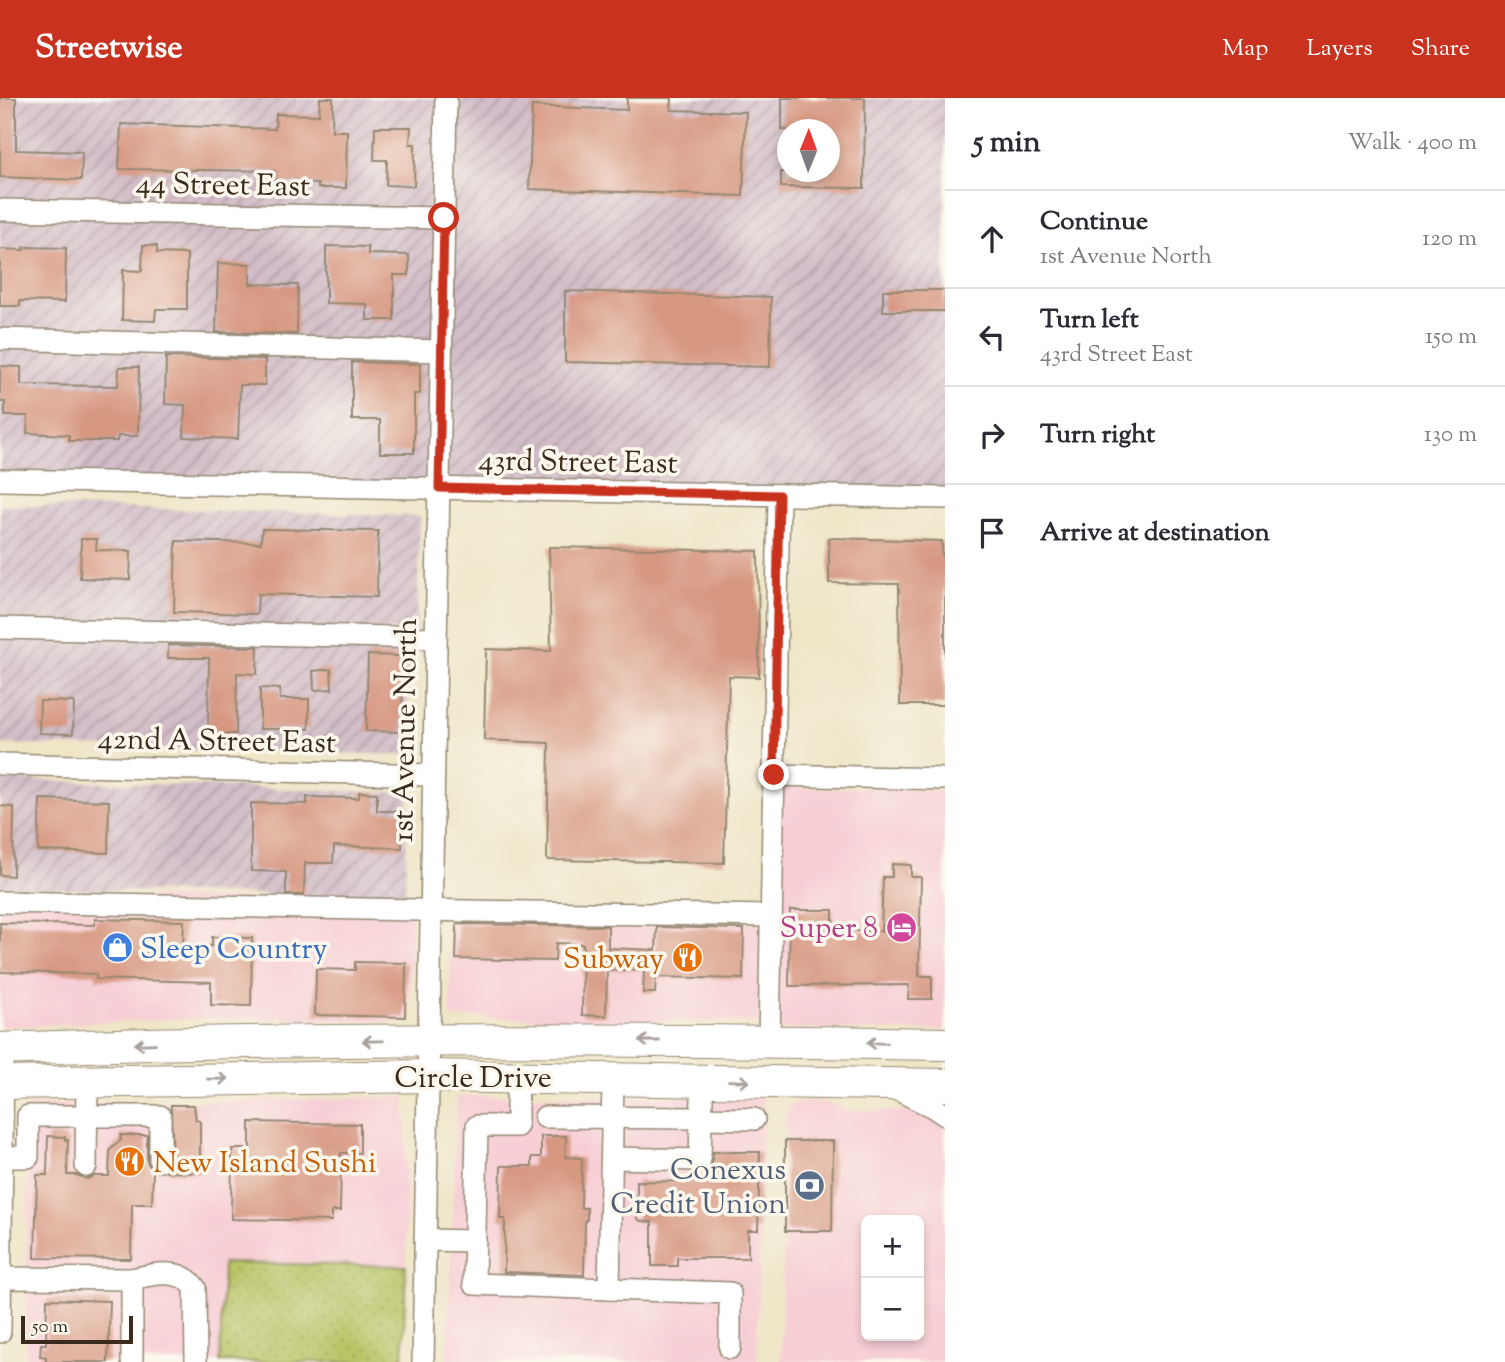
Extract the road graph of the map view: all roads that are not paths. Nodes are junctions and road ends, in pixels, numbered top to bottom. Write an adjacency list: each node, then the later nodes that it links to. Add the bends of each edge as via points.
1 (446, 98): 3 (street, 1st Avenue North)
2 (0, 210): 3 (street, 44 Street East)
3 (444, 218): 5 (street, 1st Avenue North)
4 (0, 339): 5 (street)
5 (442, 351): 7 (street, 1st Avenue North)
6 (0, 480): 7 (street, 43rd Street East)
7 (439, 488): 8 (street, 43rd Street East); 11 (street, 1st Avenue North)
8 (779, 495): 9 (street, 43rd Street East); 14 (street)
9 (945, 498)
10 (0, 628): 11 (street)
11 (435, 638): 13 (street, 1st Avenue North)
12 (0, 764): 13 (street, 42nd A Street East)
13 (433, 775): 17 (street, 1st Avenue North)
14 (774, 775): 15 (street); 18 (street)
15 (945, 779)
16 (0, 902): 17 (street)
17 (431, 909): 18 (street); 19 (street, 1st Avenue North)
18 (771, 916): 20 (street)
19 (429, 1041): 20 (highway, Circle Drive, one-way to 19); 22 (highway, Circle Drive, one-way to 22); 23 (street, 1st Avenue North)
20 (769, 1041): 21 (highway, Circle Drive, one-way to 20)
21 (945, 1044)
22 (1, 1049): 29 (street)
23 (428, 1076): 24 (highway, Circle Drive); 26 (highway, Circle Drive, one-way to 23); 44 (street, 1st Avenue North)
24 (517, 1077): 25 (highway, Circle Drive); 45 (street, via 517,1126 477,1126)
25 (613, 1079): 27 (highway, Circle Drive); 36 (street)
26 (160, 1080): 28 (highway, Circle Drive); 32 (street)
27 (703, 1080): 30 (highway, Circle Drive, one-way to 30); 37 (street)
28 (87, 1081): 29 (highway, Circle Drive); 34 (street)
29 (1, 1083): 39 (street)
30 (886, 1084): 31 (highway, Circle Drive); 33 (street)
31 (945, 1085)
32 (160, 1115): 34 (street); 41 (street)
33 (945, 1115)
34 (87, 1116): 39 (street, via 28,1116 28,1157); 42 (street)
35 (545, 1116): 36 (street)
36 (612, 1118): 37 (street); 40 (street)
37 (701, 1118): 38 (street); 40 (street, via 700,1160)
38 (754, 1119)
39 (2, 1157): 43 (street)
40 (612, 1158): 48 (street)
41 (160, 1161)
42 (86, 1166)
43 (0, 1228): 46 (street)
44 (425, 1240): 45 (street); 53 (street, 1st Avenue North)
45 (475, 1241): 48 (street, via 474,1284)
46 (1, 1278): 47 (street); 49 (street)
47 (132, 1279): 51 (street); 52 (street, via 161,1273 190,1281 195,1288)
48 (609, 1290): 50 (street, via 730,1293)
49 (0, 1332)
50 (730, 1348)
51 (132, 1362)
52 (196, 1362)
53 (423, 1362)

